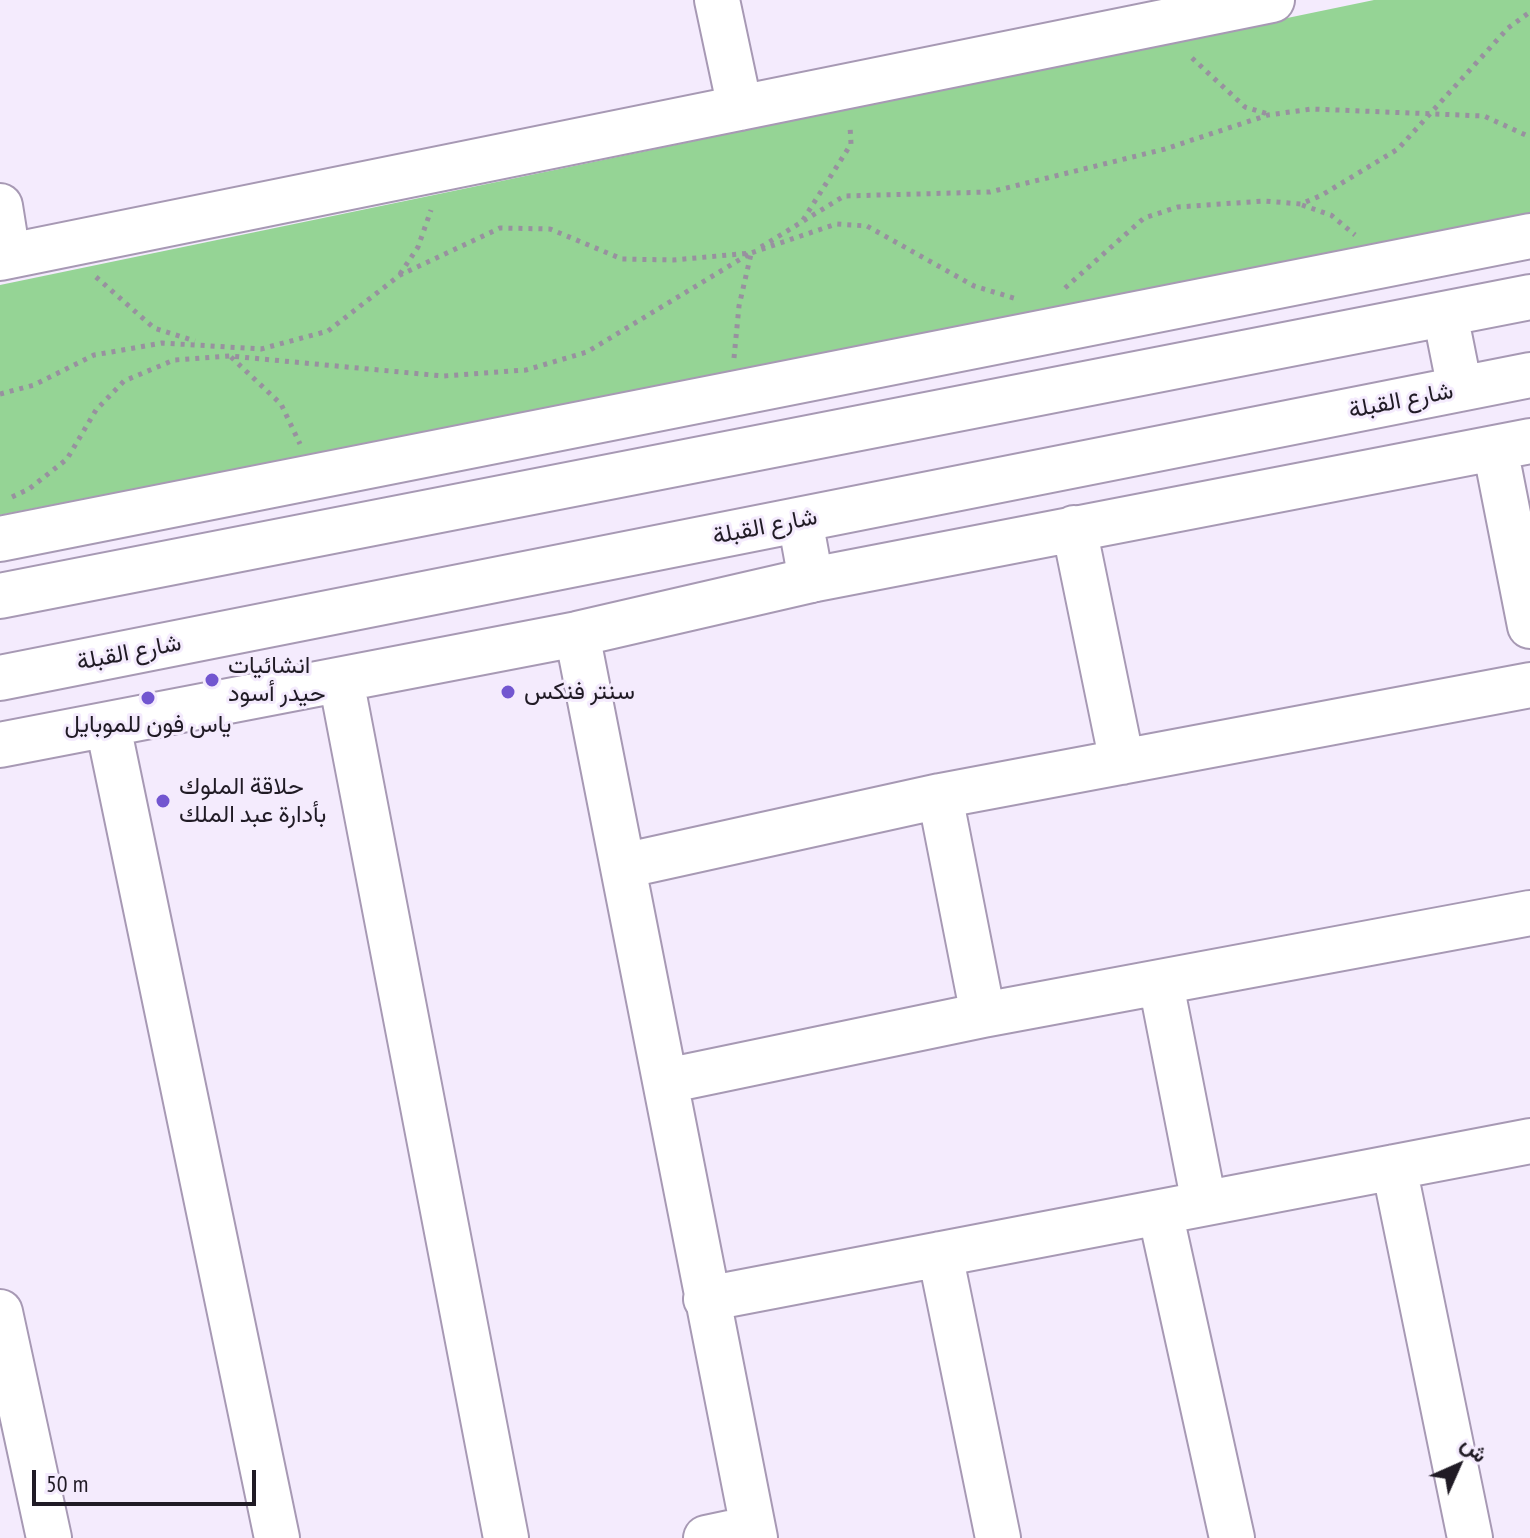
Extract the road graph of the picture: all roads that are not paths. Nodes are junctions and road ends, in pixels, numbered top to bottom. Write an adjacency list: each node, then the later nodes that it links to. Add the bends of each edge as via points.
1 (717, 0): 3 (street)
2 (1272, 0): 3 (street)
3 (740, 108): 6 (street)
4 (0, 206): 6 (street)
5 (1530, 236): 10 (street)
6 (4, 257)
7 (1530, 297): 8 (street)
8 (1445, 314): 11 (street); 12 (street)
9 (1530, 375): 11 (street, شارع القبلة)
10 (797, 380): 12 (street); 16 (street)
11 (1460, 389): 14 (street, شارع القبلة)
12 (809, 436): 18 (street)
13 (1512, 445): 15 (street); 19 (street)
14 (800, 520): 17 (street); 21 (street, شارع القبلة)
15 (1074, 528): 17 (street); 26 (street)
16 (0, 539)
17 (811, 580): 20 (street)
18 (0, 596)
19 (1530, 626)
20 (577, 634): 22 (street); 28 (street)
21 (0, 678)
22 (341, 680): 24 (street); 44 (street)
23 (1530, 685): 26 (street)
24 (108, 726): 25 (street); 43 (street)
25 (0, 745)
26 (1122, 762): 27 (street)
27 (940, 796): 28 (street); 31 (street)
28 (623, 866): 32 (street)
29 (1530, 913): 30 (street)
30 (1161, 984): 31 (street); 35 (street)
31 (983, 1015): 32 (street)
32 (666, 1081): 38 (street)
33 (1530, 1141): 34 (street)
34 (1394, 1167): 35 (street); 48 (street)
35 (1204, 1203): 36 (street)
36 (1160, 1212): 37 (street); 47 (street)
37 (940, 1254): 38 (street); 46 (street)
38 (706, 1299): 41 (street)
39 (0, 1312): 40 (street)
40 (15, 1453): 42 (street)
41 (754, 1533): 45 (street)
42 (49, 1538)
43 (277, 1538)
44 (506, 1538)
45 (706, 1538)
46 (998, 1538)
47 (1232, 1538)
48 (1470, 1538)

